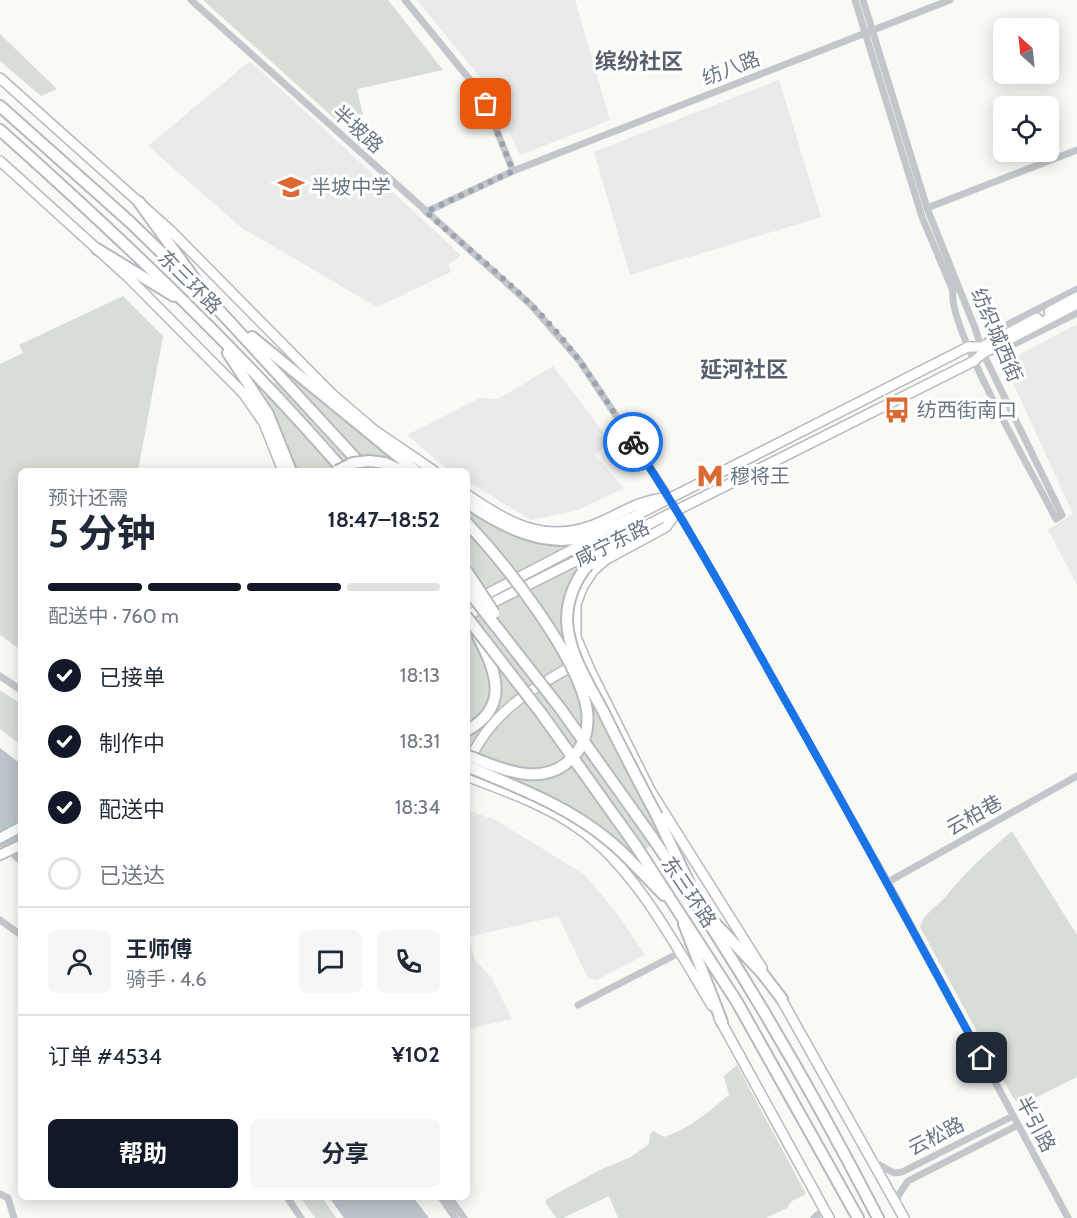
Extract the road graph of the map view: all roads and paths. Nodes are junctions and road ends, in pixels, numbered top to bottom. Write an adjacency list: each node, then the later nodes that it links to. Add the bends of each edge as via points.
1 (191, 0): 15 (street, 半坡路)
2 (405, 0): 12 (street, via 475,86)
3 (855, 0): 6 (street, 纺织城西街)
4 (863, 0): 6 (street, 纺织城西街)
5 (950, 0): 6 (street, 纺八路)
6 (869, 32): 12 (street, 纺八路); 14 (street, 纺织城西街); 25 (street, 纺织城西街, via 922,217 953,291 951,300)
7 (0, 78): 13 (main road)
8 (0, 106): 18 (highway, 东三环路)
9 (0, 130): 20 (highway, 东三环路, via 124,241)
10 (1077, 150): 14 (street)
11 (0, 161): 16 (main road)
12 (513, 171): 15 (street, 纺八路)
13 (139, 202): 18 (highway); 37 (main road, via 332,394 369,426)
14 (927, 208): 26 (street, 纺织城西街)
15 (426, 212): 38 (street, 半坡路, via 555,330)
16 (97, 249): 20 (highway); 29 (main road, via 247,398 264,423)
17 (1077, 289): 26 (street, via 995,331)
18 (204, 294): 23 (highway, 东三环路)
19 (1077, 297): 26 (main road, 咸宁东路)
20 (184, 302): 24 (highway, 东三环路)
21 (1077, 304): 26 (main road, 咸宁东路)
22 (1077, 313): 26 (street, via 1002,351)
23 (224, 314): 28 (highway); 33 (highway, 东三环路)
24 (209, 325): 30 (highway, via 258,397); 31 (highway, 东三环路)
25 (968, 347): 26 (main road, 咸宁东路); 27 (street, 纺织城西街); 38 (main road, 咸宁东路)
26 (982, 350): 27 (main road, 咸宁东路); 27 (street, 纺织城西街, via 1062,515 1056,519)
27 (974, 361): 41 (main road, 咸宁东路)
28 (391, 451): 35 (highway); 36 (highway)
29 (282, 468)
30 (290, 468)
31 (341, 468)
32 (343, 468): 34 (highway, bridge, via 369,461)
33 (364, 468)
34 (396, 468)
35 (412, 468)
36 (417, 468)
37 (430, 468)
38 (671, 498): 39 (main road, via 645,500 587,529 559,532 515,524); 41 (street, 半坡路); 42 (main road, 咸宁东路)
39 (470, 502)
40 (470, 502): 42 (highway, via 516,530 552,539 583,537)
41 (678, 510): 44 (main road, 咸宁东路); 52 (main road, via 666,527 604,560 587,578 577,600 575,618 576,637); 65 (street, 半引路)
42 (629, 519): 47 (main road, 咸宁东路)
43 (470, 527): 56 (highway, bridge, via 508,570 551,634 579,686 587,720 585,737 576,753 549,772 518,773)
44 (622, 538): 48 (main road, 咸宁东路); 67 (highway, bridge, via 588,565 577,580 567,618 570,640)
45 (470, 576): 51 (highway, bridge)
46 (470, 593): 51 (highway, 东三环路, bridge)
47 (470, 603)
48 (470, 617)
49 (470, 621): 66 (highway, 东三环路, bridge, via 535,704)
50 (470, 622): 55 (highway, bridge, via 491,662 497,684 490,710)
51 (518, 652): 67 (highway, 东三环路, bridge)
52 (585, 660): 57 (main road, via 507,709 479,741); 71 (main road, via 651,792)
53 (0, 675): 54 (street)
54 (18, 688)
55 (470, 728)
56 (470, 756)
57 (470, 758)
58 (470, 768): 66 (highway, bridge, via 561,807 590,825)
59 (1077, 776): 65 (street, 云柏巷)
60 (470, 778): 70 (main road, via 553,812 598,843 622,867)
61 (18, 829): 62 (main road)
62 (0, 838)
63 (18, 846): 64 (main road)
64 (0, 855)
65 (888, 882): 74 (street, 半引路)
66 (680, 911): 73 (highway, via 689,945); 89 (highway, 东三环路, via 765,1049)
67 (703, 912): 71 (highway, via 732,939); 90 (highway, 东三环路, via 768,1016)
68 (0, 920): 69 (street)
69 (18, 933)
70 (679, 953): 72 (street); 73 (main road)
71 (782, 999): 76 (main road)
72 (578, 1005)
73 (722, 1022): 82 (main road)
74 (1013, 1116): 75 (street, 半引路); 76 (street, 云松路, via 902,1172 894,1173)
75 (1018, 1125): 81 (street, 云松路, via 908,1181); 92 (street, 半引路)
76 (874, 1162): 81 (main road)
77 (0, 1194): 83 (street, via 8,1198)
78 (289, 1200): 84 (street)
79 (443, 1200): 85 (street)
80 (451, 1200): 86 (street)
81 (897, 1204): 91 (main road)
82 (822, 1206): 87 (street); 88 (main road)
83 (14, 1218)
84 (301, 1218)
85 (455, 1218)
86 (464, 1218)
87 (814, 1218)
88 (829, 1218)
89 (858, 1218)
90 (878, 1218)
91 (904, 1218)
92 (1068, 1218)

